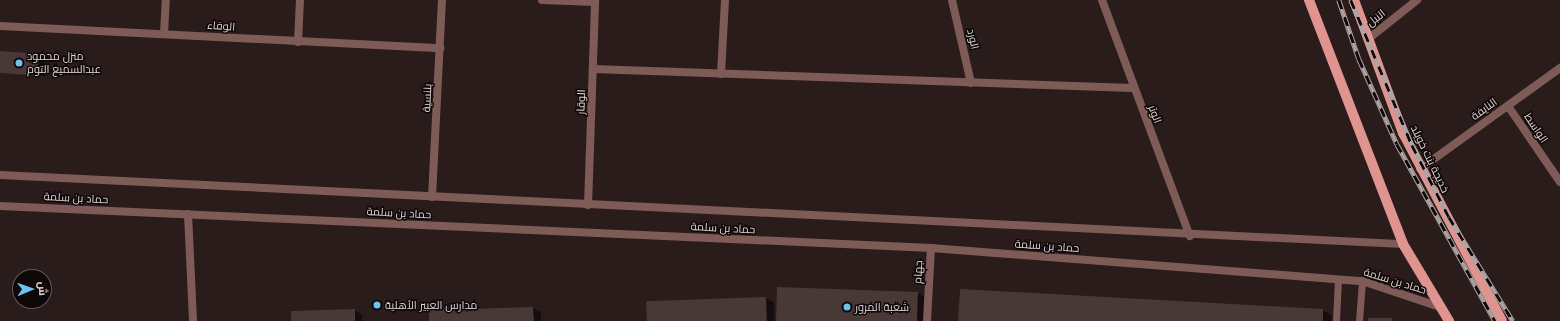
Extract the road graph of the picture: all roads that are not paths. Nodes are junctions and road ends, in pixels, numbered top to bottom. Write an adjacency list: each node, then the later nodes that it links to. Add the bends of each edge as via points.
1 (166, 0): 13 (street)
2 (300, 0): 15 (street)
3 (442, 0): 16 (street, بلنسية)
4 (542, 0): 10 (street)
5 (725, 0): 19 (street)
6 (952, 0): 20 (street, الورد)
7 (1102, 0): 21 (street, الوتر)
8 (1309, 0): 31 (main road)
9 (1354, 0): 14 (main road, خديجة بنت خويلد)
10 (595, 1): 18 (street, الوقار)
11 (1414, 2): 14 (street, النبل)
12 (0, 26): 13 (street, الوفاء)
13 (164, 34): 15 (street, الوفاء)
14 (1368, 39): 23 (main road, خديجة بنت خويلد)
15 (298, 42): 16 (street, الوفاء)
16 (440, 48): 26 (street, بلنسية)
17 (1560, 68): 22 (street, النايفة)
18 (593, 69): 19 (street); 27 (street, الوقار)
19 (721, 74): 20 (street)
20 (972, 82): 21 (street)
21 (1133, 88): 30 (street, الوتر)
22 (1508, 106): 23 (street, النايفة); 25 (street, الواسط)
23 (1420, 169): 41 (main road, خديجة بنت خويلد)
24 (0, 175): 26 (street, حماد بن سلمة)
25 (1560, 182)
26 (432, 197): 27 (street, حماد بن سلمة)
27 (588, 205): 30 (street, حماد بن سلمة)
28 (0, 206): 29 (street, حماد بن سلمة)
29 (188, 214): 32 (street, حماد بن سلمة); 36 (street)
30 (1190, 236): 31 (street, حماد بن سلمة)
31 (1403, 244): 35 (main road)
32 (931, 248): 33 (street, حماد بن سلمة); 37 (street, جهام)
33 (1338, 279): 34 (street, حماد بن سلمة); 38 (lane)
34 (1362, 281): 35 (street, حماد بن سلمة); 39 (lane)
35 (1440, 307): 40 (main road)
36 (193, 321)
37 (926, 321)
38 (1336, 321)
39 (1359, 321)
40 (1448, 321)
41 (1502, 321)

